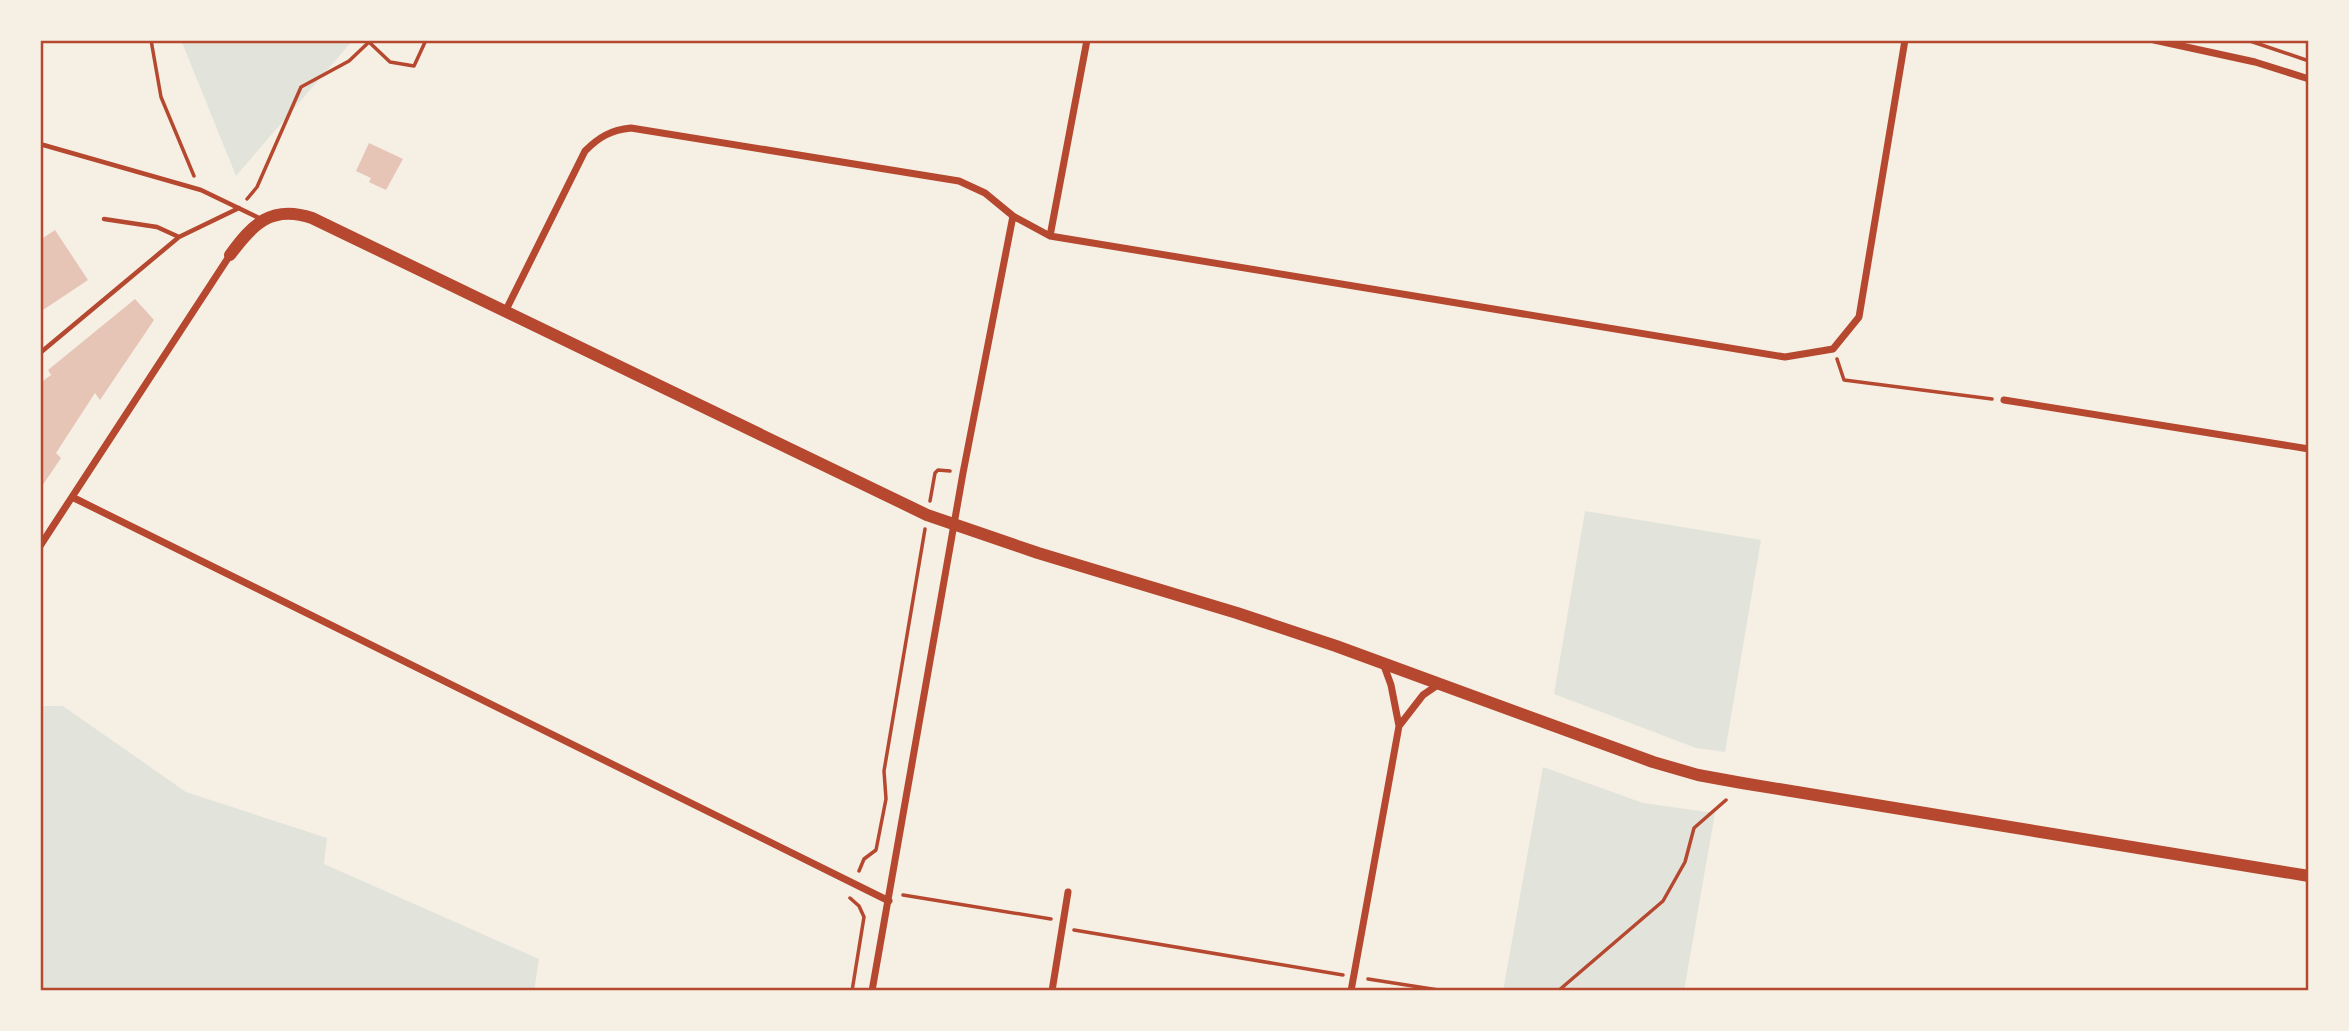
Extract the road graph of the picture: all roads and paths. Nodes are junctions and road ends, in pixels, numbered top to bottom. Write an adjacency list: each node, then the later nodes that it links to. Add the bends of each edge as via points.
1 (426, 40): 6 (path, via 414,66 390,62)
2 (1087, 40): 16 (street)
3 (1905, 40): 20 (street, via 1858,317)
4 (2154, 40): 9 (street)
5 (2247, 40): 8 (path)
6 (369, 41): 12 (path, via 349,61 301,87 257,187)
7 (151, 42): 11 (path, via 161,97)
8 (2309, 61)
9 (2309, 79)
10 (40, 144): 11 (lane)
11 (201, 190): 12 (lane)
12 (239, 208): 15 (lane); 17 (lane)
13 (1013, 216): 16 (street); 19 (street, via 985,193 959,181 619,129 585,151); 24 (street)
14 (104, 219): 17 (lane, via 158,227)
15 (262, 219): 18 (street); 19 (street, via 284,213 312,218)
16 (1050, 236): 20 (street, via 1785,357)
17 (179, 237): 21 (lane)
18 (230, 255): 25 (street)
19 (505, 312): 26 (street)
20 (1833, 349): 22 (path, via 1844,380)
21 (40, 353)
22 (2004, 400): 23 (street)
23 (2309, 449)
24 (963, 473): 26 (path, via 935,473); 27 (street)
25 (74, 498): 28 (street); 34 (street)
26 (927, 515): 27 (street); 34 (path, via 884,771 886,799 876,850 864,859)
27 (954, 526): 29 (street); 36 (street)
28 (40, 546)
29 (1383, 663): 30 (street); 31 (street)
30 (1440, 683): 31 (street, via 1423,695); 33 (street, via 1698,775)
31 (1399, 726): 38 (street)
32 (1726, 800): 44 (path, via 1695,828 1685,862 1663,901)
33 (2309, 876)
34 (855, 884): 36 (street); 39 (path, via 850,899 864,917)
35 (1068, 892): 37 (street)
36 (890, 896): 37 (path); 40 (street)
37 (1063, 925): 38 (path); 41 (street)
38 (1354, 976): 42 (street); 43 (path)
39 (852, 991)
40 (872, 991)
41 (1052, 991)
42 (1351, 991)
43 (1445, 991)
44 (1558, 991)

